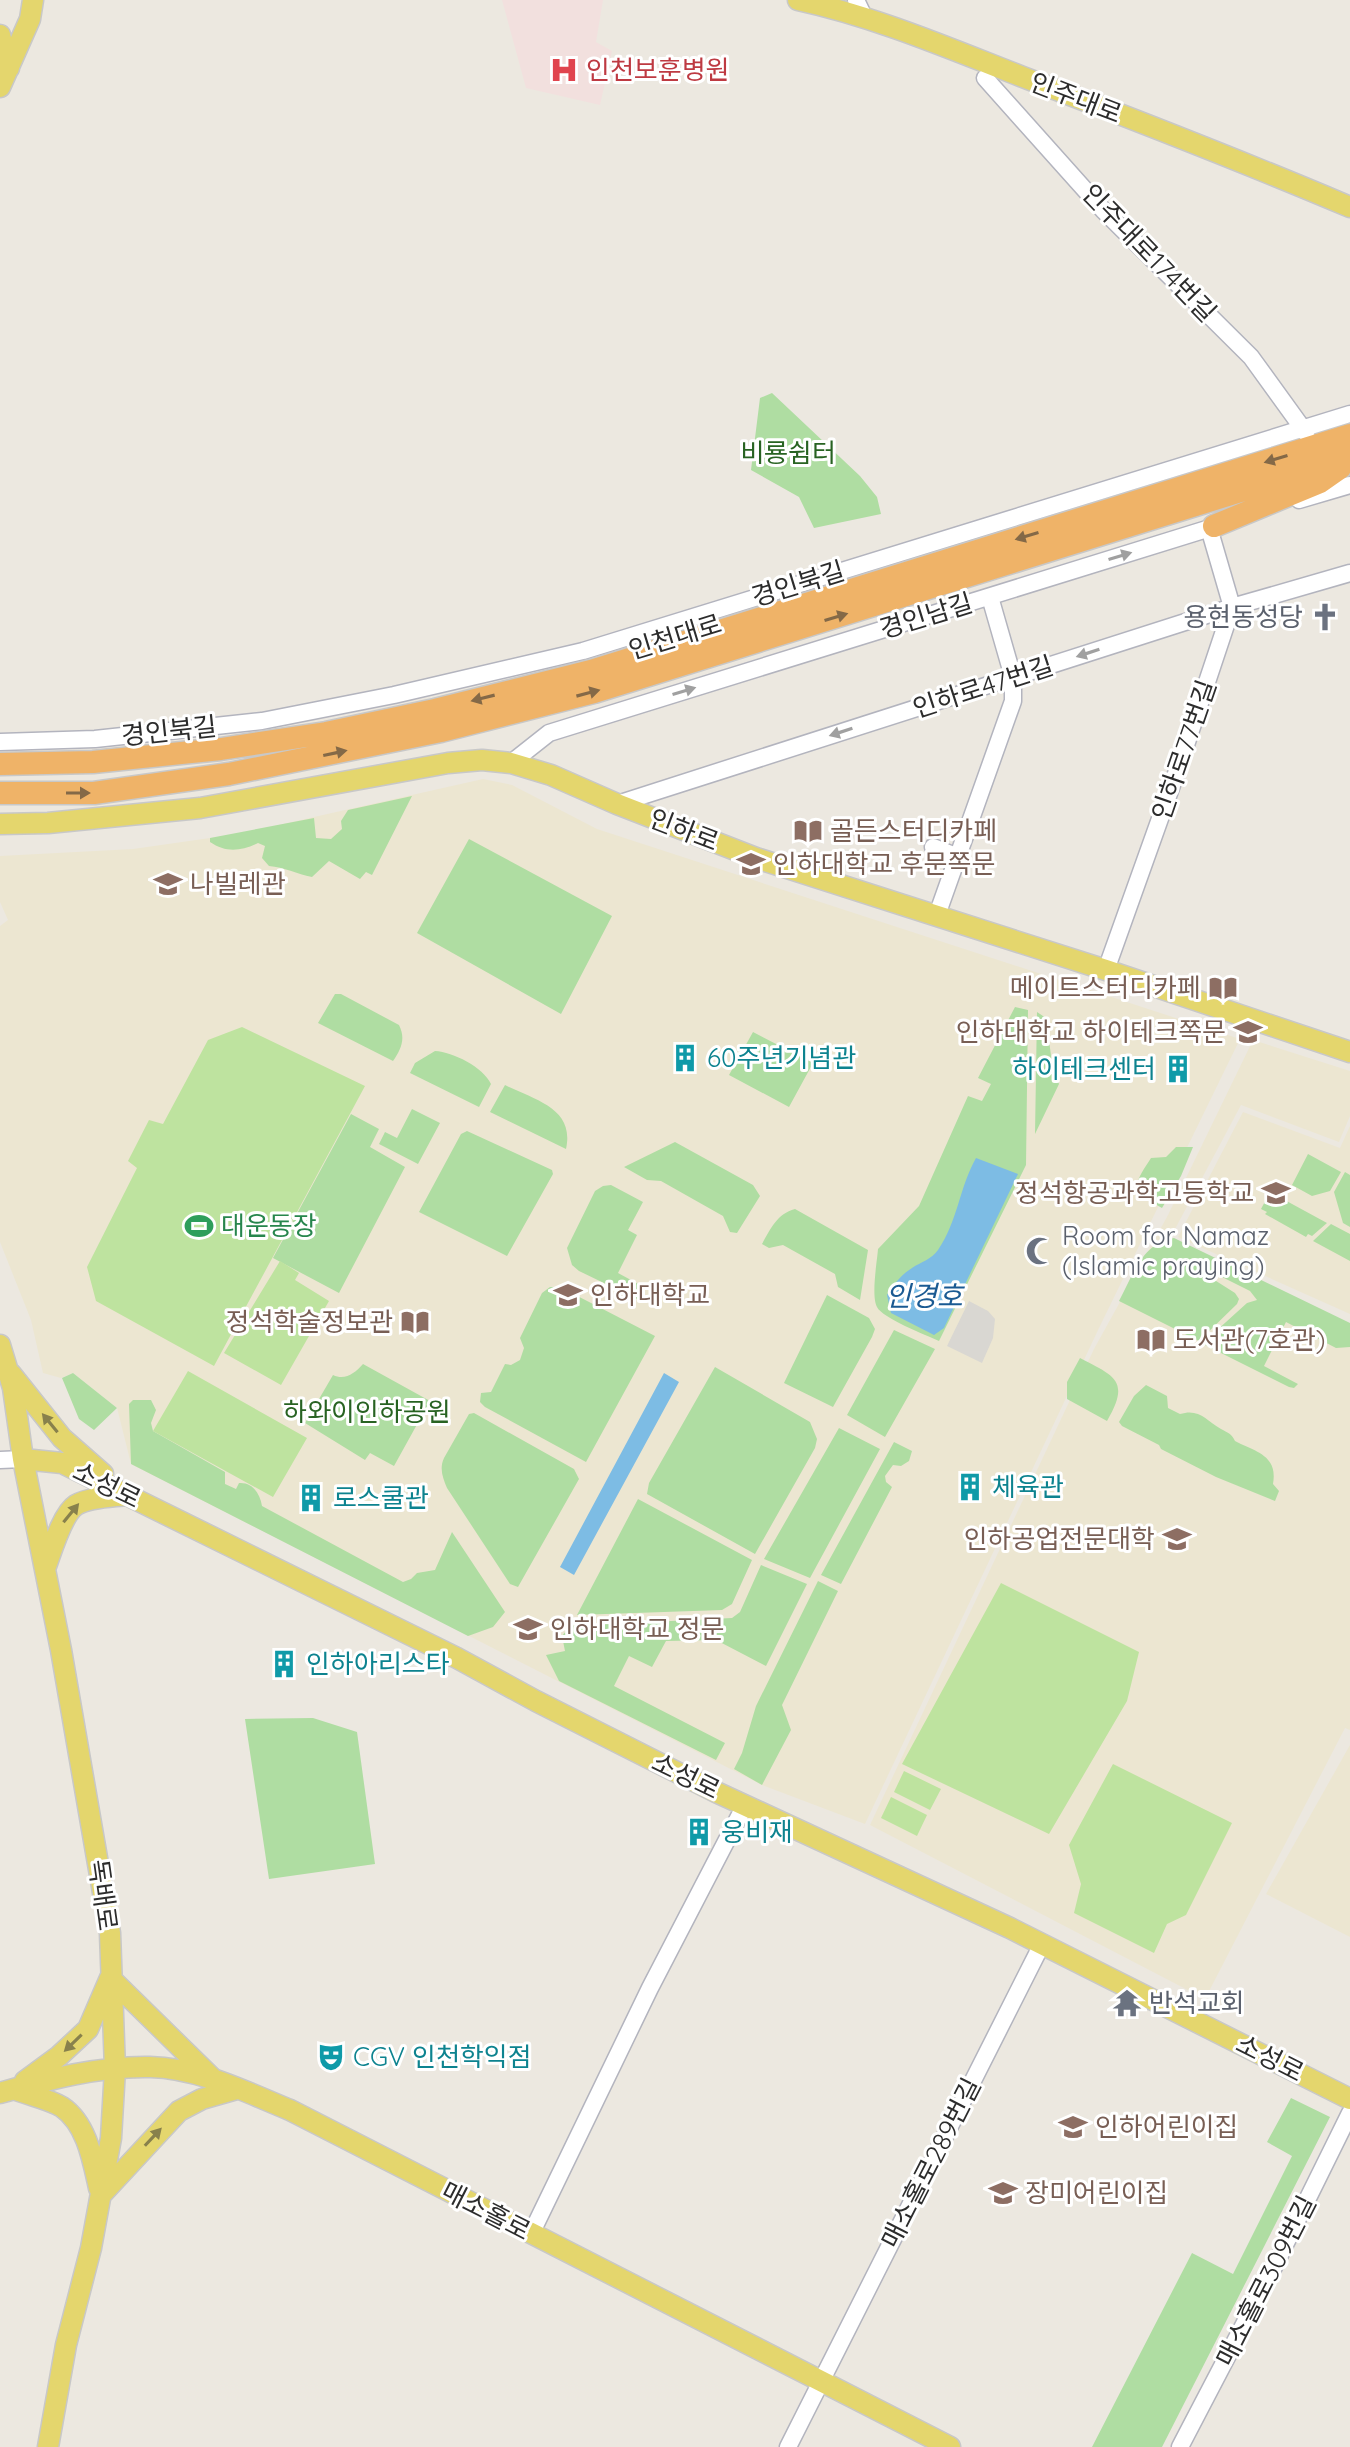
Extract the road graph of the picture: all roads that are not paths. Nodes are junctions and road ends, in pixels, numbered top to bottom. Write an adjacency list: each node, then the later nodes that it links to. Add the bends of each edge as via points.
1 (33, 0): 6 (main road)
2 (798, 0): 3 (main road, 인주대로)
3 (861, 9): 5 (main road, 인주대로, via 970,57)
4 (0, 35): 6 (main road)
5 (990, 72): 7 (main road, 인주대로, via 1249,164); 9 (street, 인주대로174번길, via 1103,210 1251,357)
6 (5, 78)
7 (1350, 207)
8 (1350, 414): 9 (street, 경인북길)
9 (1304, 431): 18 (street, 경인북길, via 583,651 262,721 95,739)
10 (1350, 435): 20 (highway, 인천대로, one-way to 20, via 591,671 435,710 221,749 93,762)
11 (1350, 459): 13 (highway, via 1320,482); 21 (highway, 인천대로, one-way to 11, via 94,793 229,774 456,727 594,692)
12 (1350, 485): 13 (street, 경인남길)
13 (1212, 527): 15 (street, 경인남길, one-way to 13); 16 (street)
14 (1350, 573): 16 (street, 인하로47번길)
15 (990, 597): 17 (street); 19 (street, 경인남길, one-way to 15, via 549,733)
16 (1232, 607): 17 (street, 인하로47번길, one-way to 17); 27 (street, 인하로77번길)
17 (1013, 677): 22 (street, 인하로47번길, one-way to 22); 25 (street, via 1013,701)
18 (0, 742)
19 (511, 763): 22 (main road, 인하로); 23 (main road, 인하로, via 448,763 200,808)
20 (0, 764)
21 (0, 793)
22 (617, 804): 26 (main road, 인하로, via 756,858)
23 (0, 824)
24 (933, 847): 25 (street)
25 (958, 857): 26 (street)
26 (937, 915): 27 (main road, 인하로)
27 (1106, 970): 28 (main road, 인하로)
28 (1350, 1052)
29 (0, 1345): 30 (main road, 독배로)
30 (8, 1371): 31 (main road, 독배로); 33 (main road, one-way to 30, via 62,1438)
31 (23, 1459): 32 (street); 33 (main road, 소성로, via 62,1463); 34 (main road, 독배로)
32 (0, 1460)
33 (127, 1495): 34 (main road, one-way to 33, via 71,1508); 35 (main road, 소성로)
34 (45, 1569): 37 (main road, 독배로, via 99,1861 110,1933)
35 (745, 1805): 36 (main road, 소성로); 45 (street)
36 (1042, 1944): 42 (main road, 소성로); 46 (street, 매소홀로289번길)
37 (110, 1978): 38 (main road, 독배로); 39 (main road); 41 (main road, one-way to 41, via 88,2029)
38 (115, 2069): 39 (main road, 매소홀로, via 152,2067); 41 (main road, 매소홀로); 44 (main road, 독배로)
39 (215, 2080): 40 (main road, 매소홀로)
40 (237, 2089): 44 (main road, one-way to 40, via 179,2111); 45 (main road, 매소홀로, via 290,2110)
41 (7, 2091): 44 (main road, via 63,2108 90,2149)
42 (1350, 2099)
43 (1350, 2113): 50 (street, 매소홀로309번길)
44 (101, 2195): 47 (main road, 독배로)
45 (531, 2234): 46 (main road, 매소홀로)
46 (822, 2383): 48 (street, 매소홀로289번길); 49 (main road, 매소홀로)
47 (48, 2447)
48 (788, 2447)
49 (950, 2447)
50 (1180, 2447)

